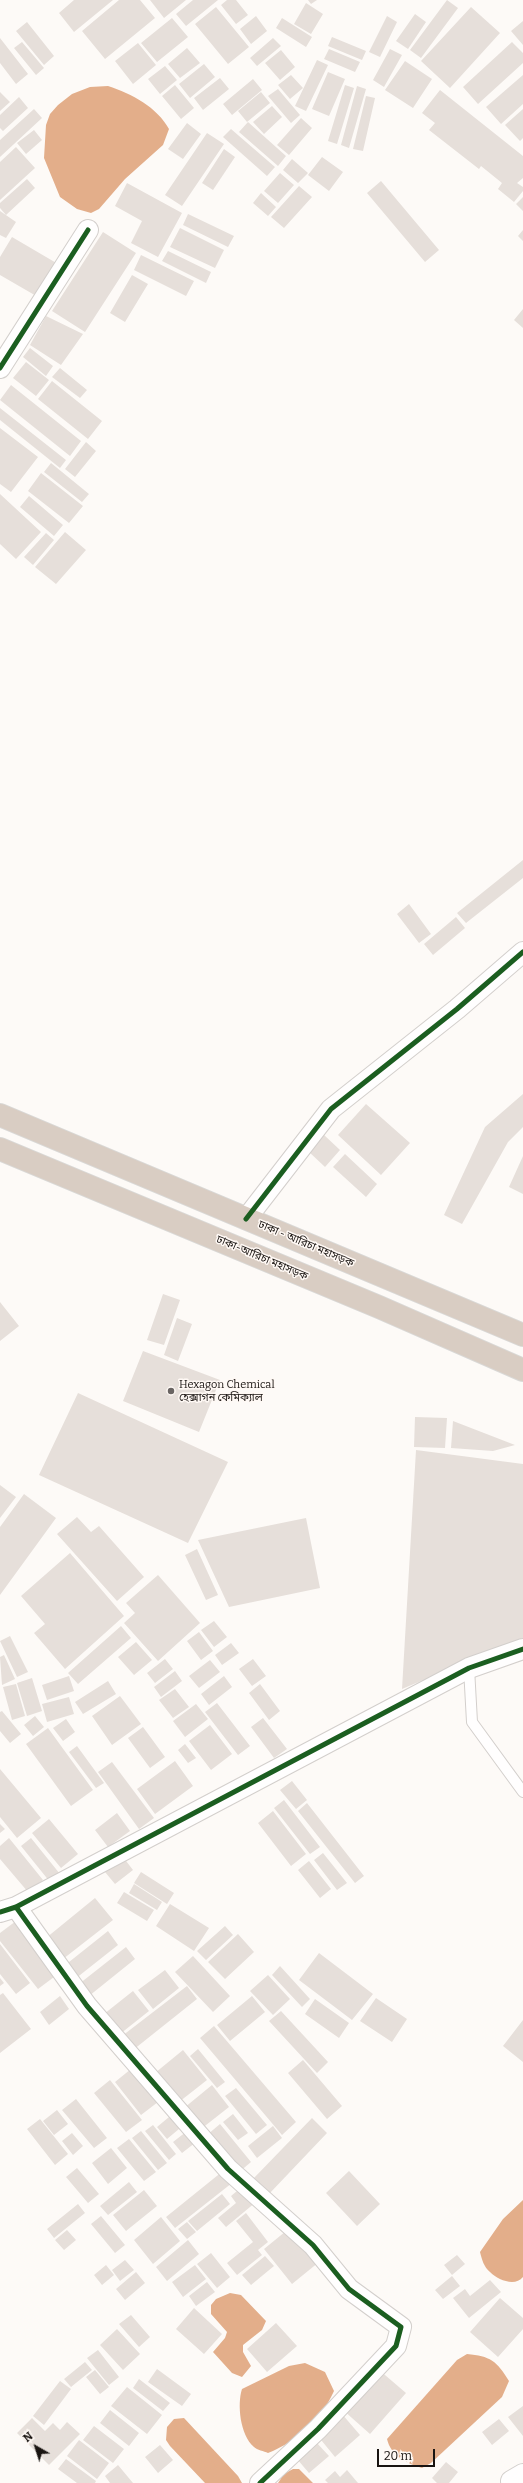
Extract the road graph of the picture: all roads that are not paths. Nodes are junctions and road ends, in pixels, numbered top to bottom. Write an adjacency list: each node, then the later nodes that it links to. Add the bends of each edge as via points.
1 (88, 230): 2 (street)
2 (0, 368)
3 (523, 952): 6 (street, via 457,1009 330,1109)
4 (0, 1115): 6 (highway, ঢাকা - আরিচা মহাসড়ক)
5 (0, 1149): 8 (highway, ঢাকা-আরিচা মহাসড়ক, via 372,1304)
6 (246, 1219): 7 (highway, ঢাকা - আরিচা মহাসড়ক)
7 (523, 1335)
8 (523, 1370)
9 (523, 1649): 10 (street)
10 (469, 1668): 11 (lane, via 472,1722); 12 (street)
11 (523, 1792)
12 (8, 1910): 13 (street, via 228,2169 313,2245 349,2288 401,2327 396,2346 318,2429)
13 (260, 2483)

